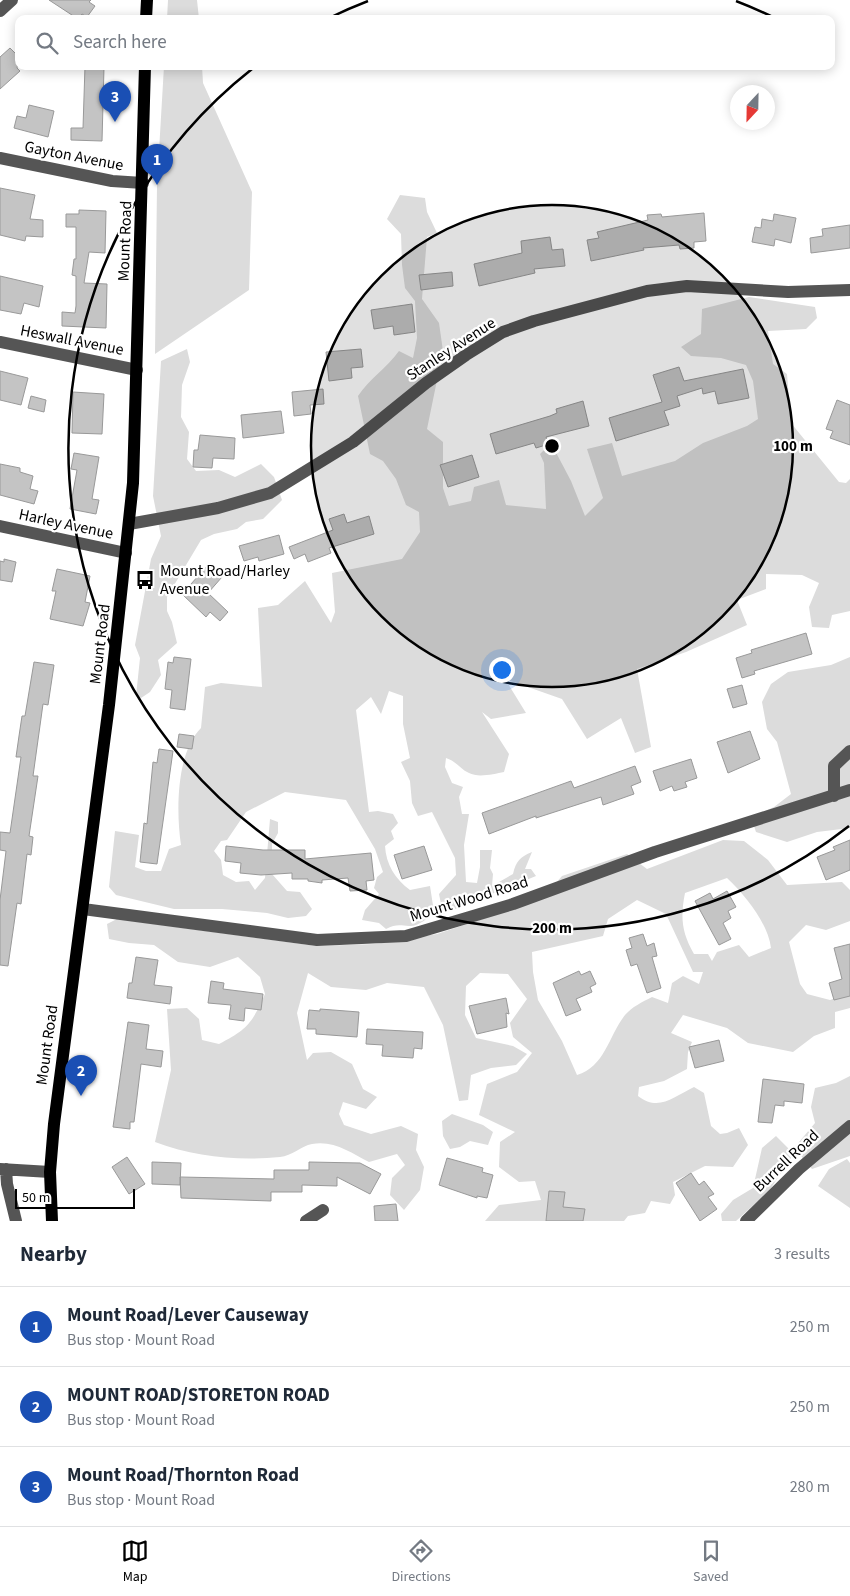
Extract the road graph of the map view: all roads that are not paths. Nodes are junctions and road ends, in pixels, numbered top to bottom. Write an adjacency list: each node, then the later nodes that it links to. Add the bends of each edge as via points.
1 (12, 0): 3 (street)
2 (147, 0): 4 (main road)
3 (0, 11)
4 (146, 15)
5 (144, 70): 7 (main road, Mount Road)
6 (0, 158): 7 (street, Gayton Avenue, via 112,181)
7 (143, 183): 10 (main road, Mount Road)
8 (850, 290): 11 (street, Stanley Avenue, via 788,292 687,286 647,291 534,321 503,332 466,355 426,382 352,442 270,493 218,508)
9 (0, 342): 10 (street, Heswall Avenue)
10 (137, 370): 11 (main road, Mount Road)
11 (129, 524): 13 (main road, Mount Road)
12 (0, 526): 13 (street, Harley Avenue)
13 (126, 553): 17 (main road, Mount Road)
14 (850, 751): 16 (street, via 834,766)
15 (850, 790): 16 (street, Mount Wood Road)
16 (834, 796): 17 (street, Mount Wood Road, via 655,852 512,904 406,936 317,940)
17 (83, 909): 20 (main road, Mount Road, via 60,1072)
18 (850, 1126): 25 (street, Burrell Road, via 799,1169)
19 (3, 1169): 20 (street); 22 (street)
20 (50, 1172): 23 (main road, Mount Road)
21 (323, 1210): 24 (street)
22 (16, 1221)
23 (52, 1221)
24 (306, 1221)
25 (746, 1221)

